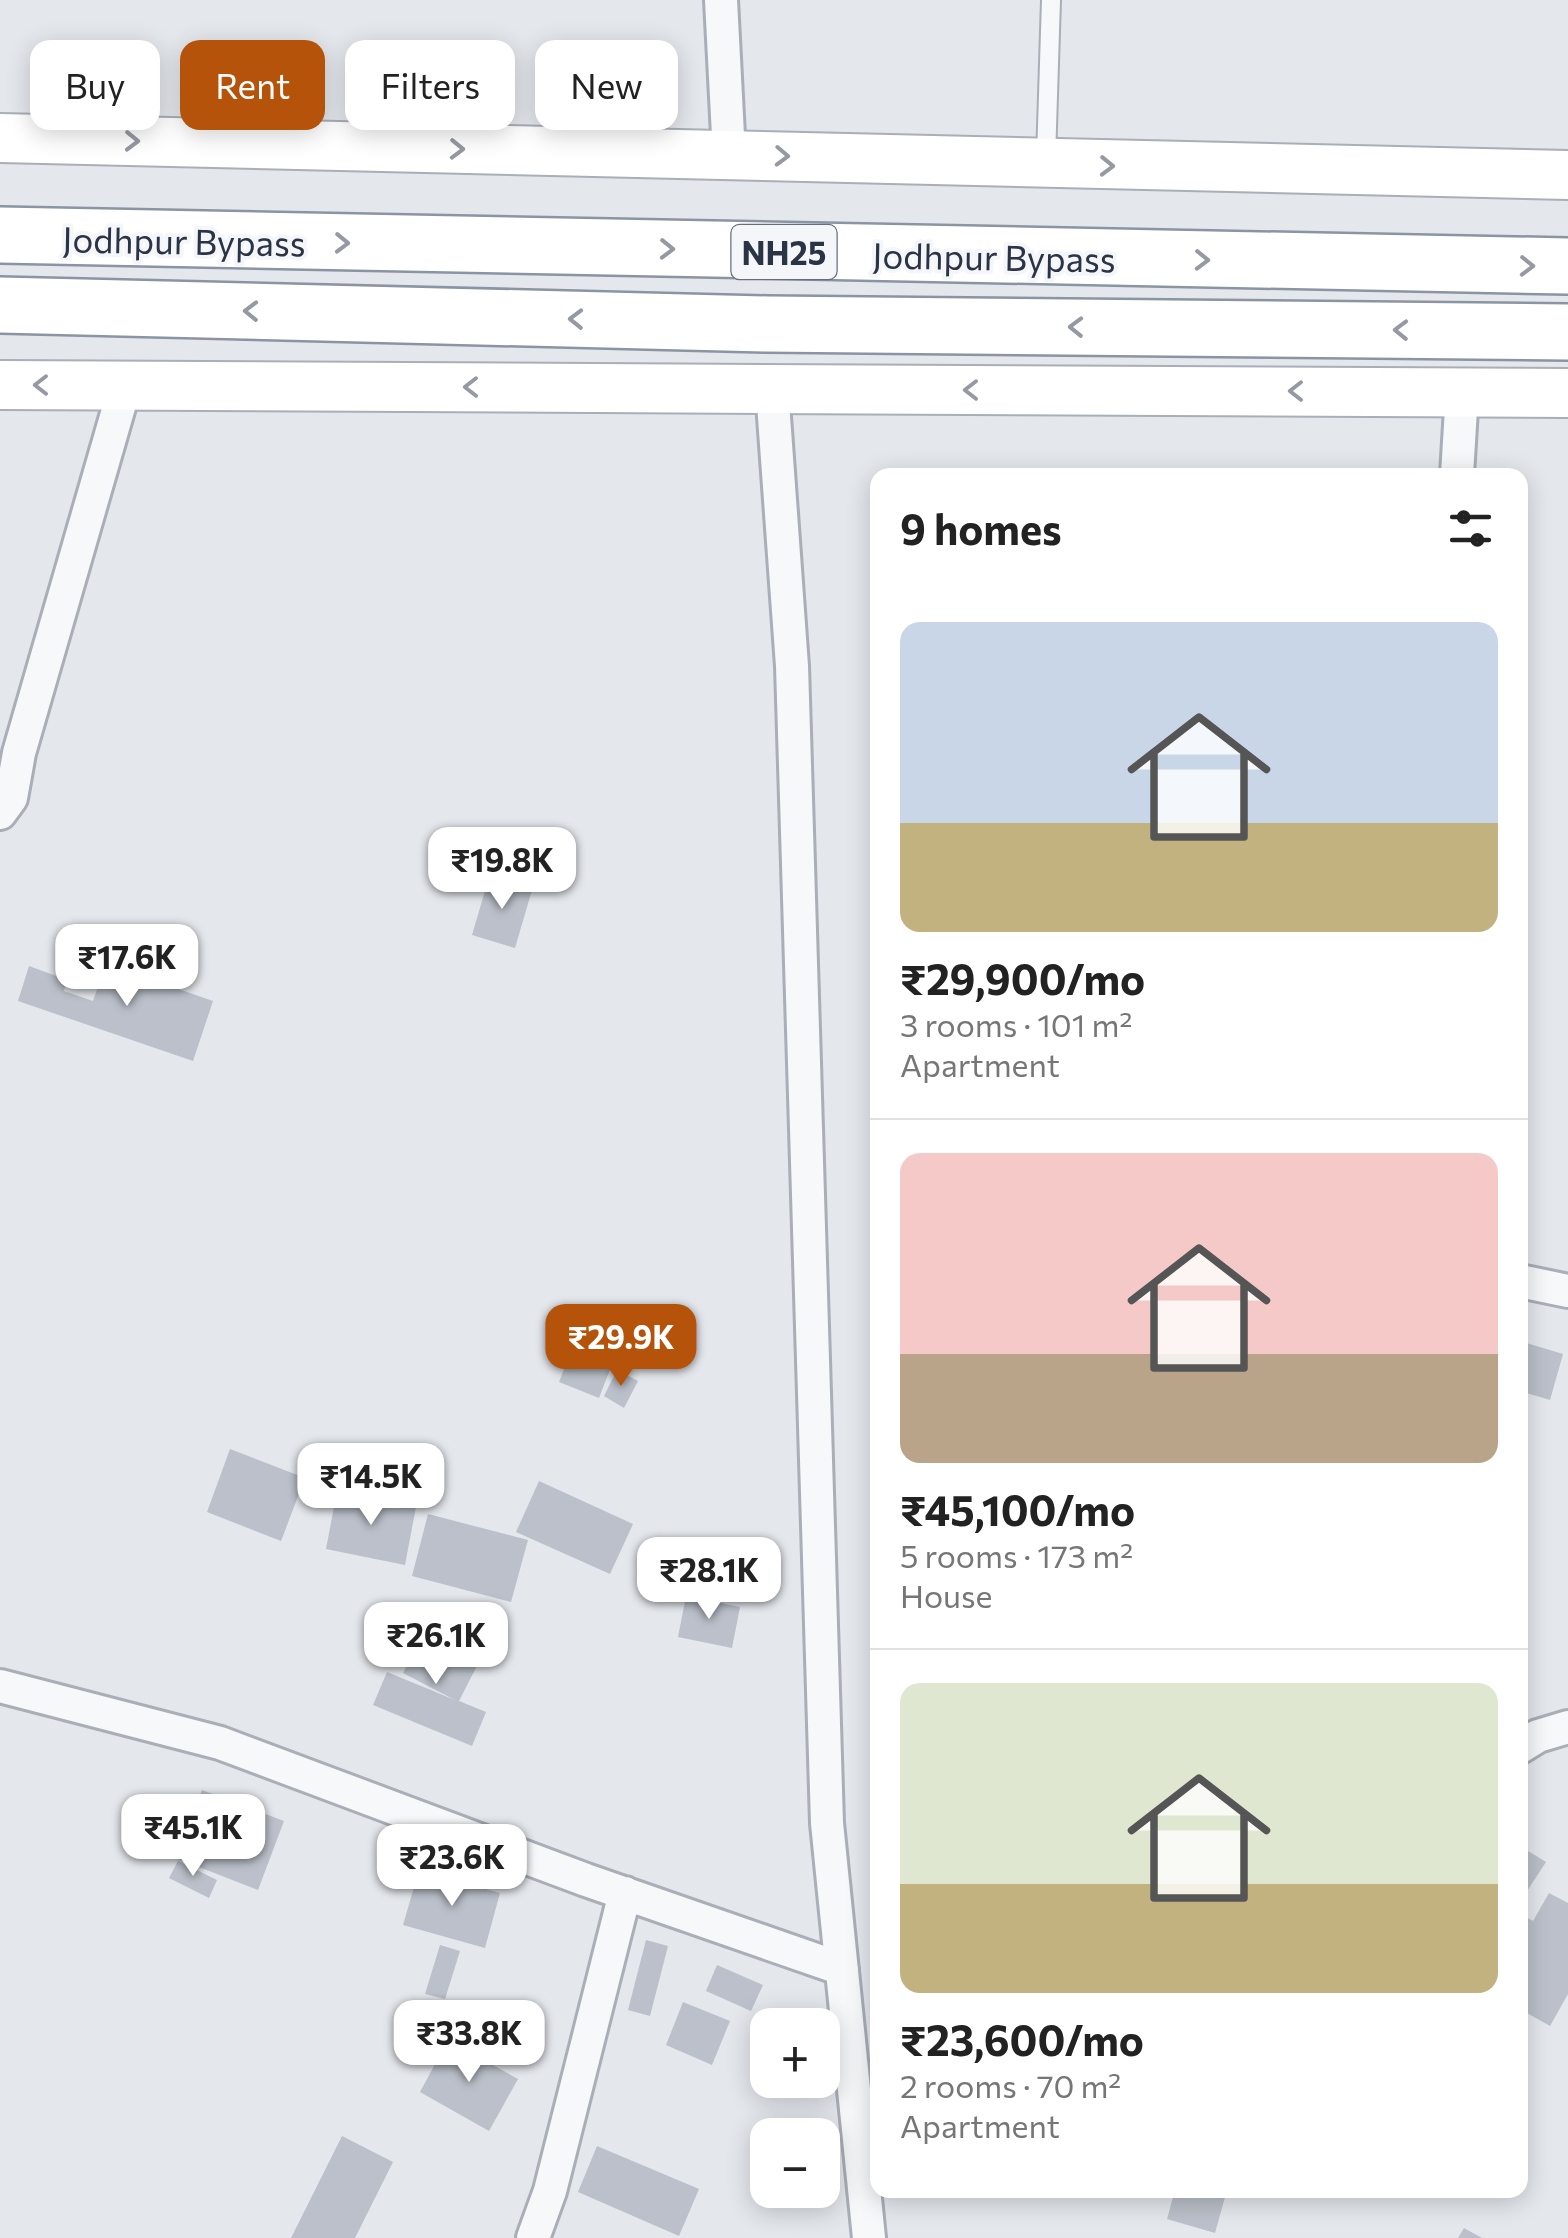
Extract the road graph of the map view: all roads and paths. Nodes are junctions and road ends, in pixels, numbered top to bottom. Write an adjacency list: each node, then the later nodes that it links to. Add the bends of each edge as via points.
1 (722, 0): 4 (street)
2 (1051, 0): 5 (lane)
3 (0, 138): 4 (street, one-way to 4)
4 (729, 155): 5 (street, one-way to 5)
5 (1046, 164): 6 (street, one-way to 6)
6 (1568, 175)
7 (0, 235): 8 (highway, Jodhpur Bypass / NH25, one-way to 8)
8 (1568, 266)
9 (0, 306): 10 (highway, Jodhpur Bypass / NH25, one-way to 9, via 768,324)
10 (1568, 332)
11 (0, 385): 12 (street, one-way to 11)
12 (125, 386): 13 (street, one-way to 12); 17 (street, via 11,798)
13 (772, 388): 14 (street, one-way to 13); 24 (street, via 792,666 828,1823)
14 (1462, 392): 15 (street); 16 (street)
15 (1568, 393)
16 (1457, 468)
17 (0, 813)
18 (1528, 1283): 19 (street)
19 (1568, 1291)
20 (0, 1686): 23 (street, via 220,1743)
21 (1568, 1728): 22 (street)
22 (1528, 1742)
23 (625, 1894): 24 (street); 26 (street)
24 (842, 1969): 25 (street)
25 (863, 2021): 27 (street)
26 (533, 2238)
27 (869, 2238)

